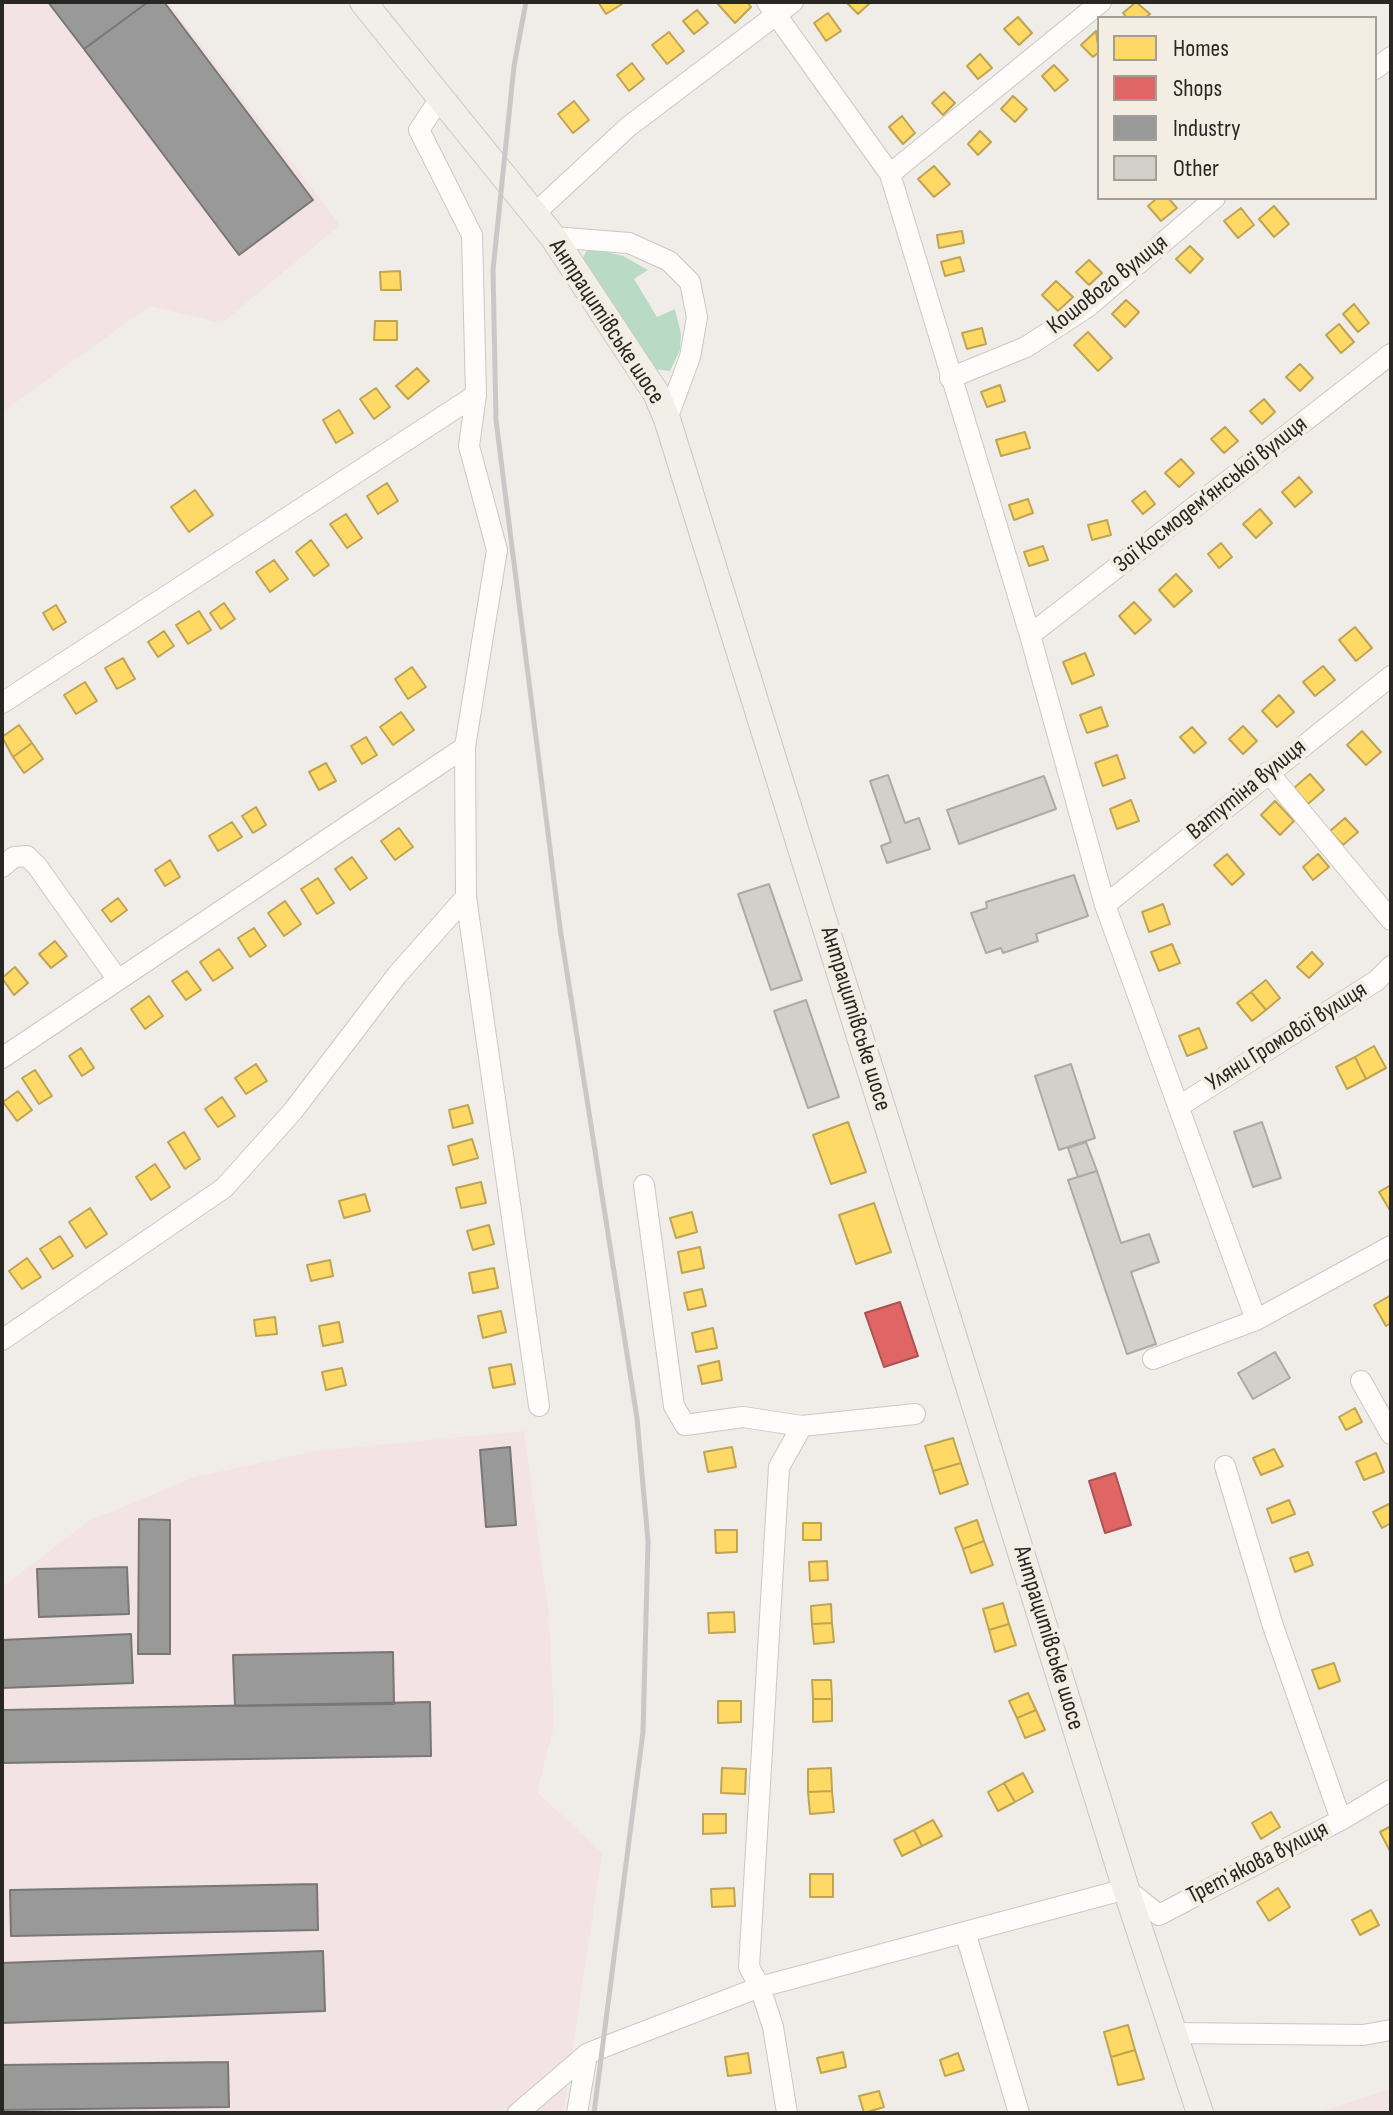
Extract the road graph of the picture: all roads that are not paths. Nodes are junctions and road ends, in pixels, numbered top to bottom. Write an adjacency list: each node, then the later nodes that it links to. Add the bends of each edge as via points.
1 (363, 2): 4 (main road, Антрацитівське шосе)
2 (1101, 2): 5 (street)
3 (779, 6): 5 (street); 7 (street, via 628,127)
4 (439, 100): 7 (main road, Антрацитівське шосе); 11 (street, via 419,130 472,235)
5 (890, 174): 10 (street)
6 (1213, 200): 10 (street, Кошового вулиця, via 1089,306 1026,347)
7 (533, 215): 8 (main road, Антрацитівське шосе)
8 (553, 237): 12 (main road, Антрацитівське шосе, via 656,393); 12 (street, via 629,243 669,261 690,282 697,317 690,357)
9 (1391, 354): 13 (street, Зої Космодем’янської вулиця)
10 (950, 378): 13 (street)
11 (476, 395): 15 (street); 16 (street, via 469,446 497,550)
12 (667, 419): 40 (main road, Антрацитівське шосе)
13 (1030, 635): 20 (street)
14 (1391, 676): 17 (street, Ватутіна вулиця)
15 (2, 703)
16 (465, 747): 19 (street); 23 (street)
17 (1268, 772): 20 (street, Ватутіна вулиця); 21 (street)
18 (2, 867): 23 (street, via 14,857 27,856)
19 (466, 897): 30 (street, via 224,1188); 33 (street)
20 (1105, 905): 26 (street)
21 (1391, 920)
22 (1391, 966): 24 (street, Уляни Громової вулиця)
23 (118, 980): 25 (street)
24 (1383, 981): 26 (street, Уляни Громової вулиця)
25 (2, 1058)
26 (1181, 1105): 29 (street)
27 (644, 1185): 35 (street, via 674,1406 685,1425 743,1417)
28 (1391, 1246): 29 (street)
29 (1256, 1320): 31 (street)
30 (2, 1340)
31 (1153, 1359)
32 (1361, 1381): 36 (street)
33 (539, 1406)
34 (915, 1414): 35 (street)
35 (802, 1426): 42 (street, via 779,1467 749,1967)
36 (1391, 1434)
37 (1225, 1466): 39 (street, via 1273,1626)
38 (1391, 1790): 39 (street, Третʼякова вулиця)
39 (1341, 1820): 40 (street, Третʼякова вулиця, via 1159,1915)
40 (1126, 1889): 41 (street); 44 (main road, Антрацитівське шосе)
41 (965, 1932): 42 (street); 49 (street)
42 (760, 1987): 45 (street); 48 (street, via 773,2027)
43 (1391, 2030): 44 (street, via 1363,2035)
44 (1176, 2033): 50 (main road, Антрацитівське шосе)
45 (596, 2050): 46 (street); 47 (street)
46 (518, 2113)
47 (577, 2113)
48 (787, 2113)
49 (1019, 2113)
50 (1200, 2113)

